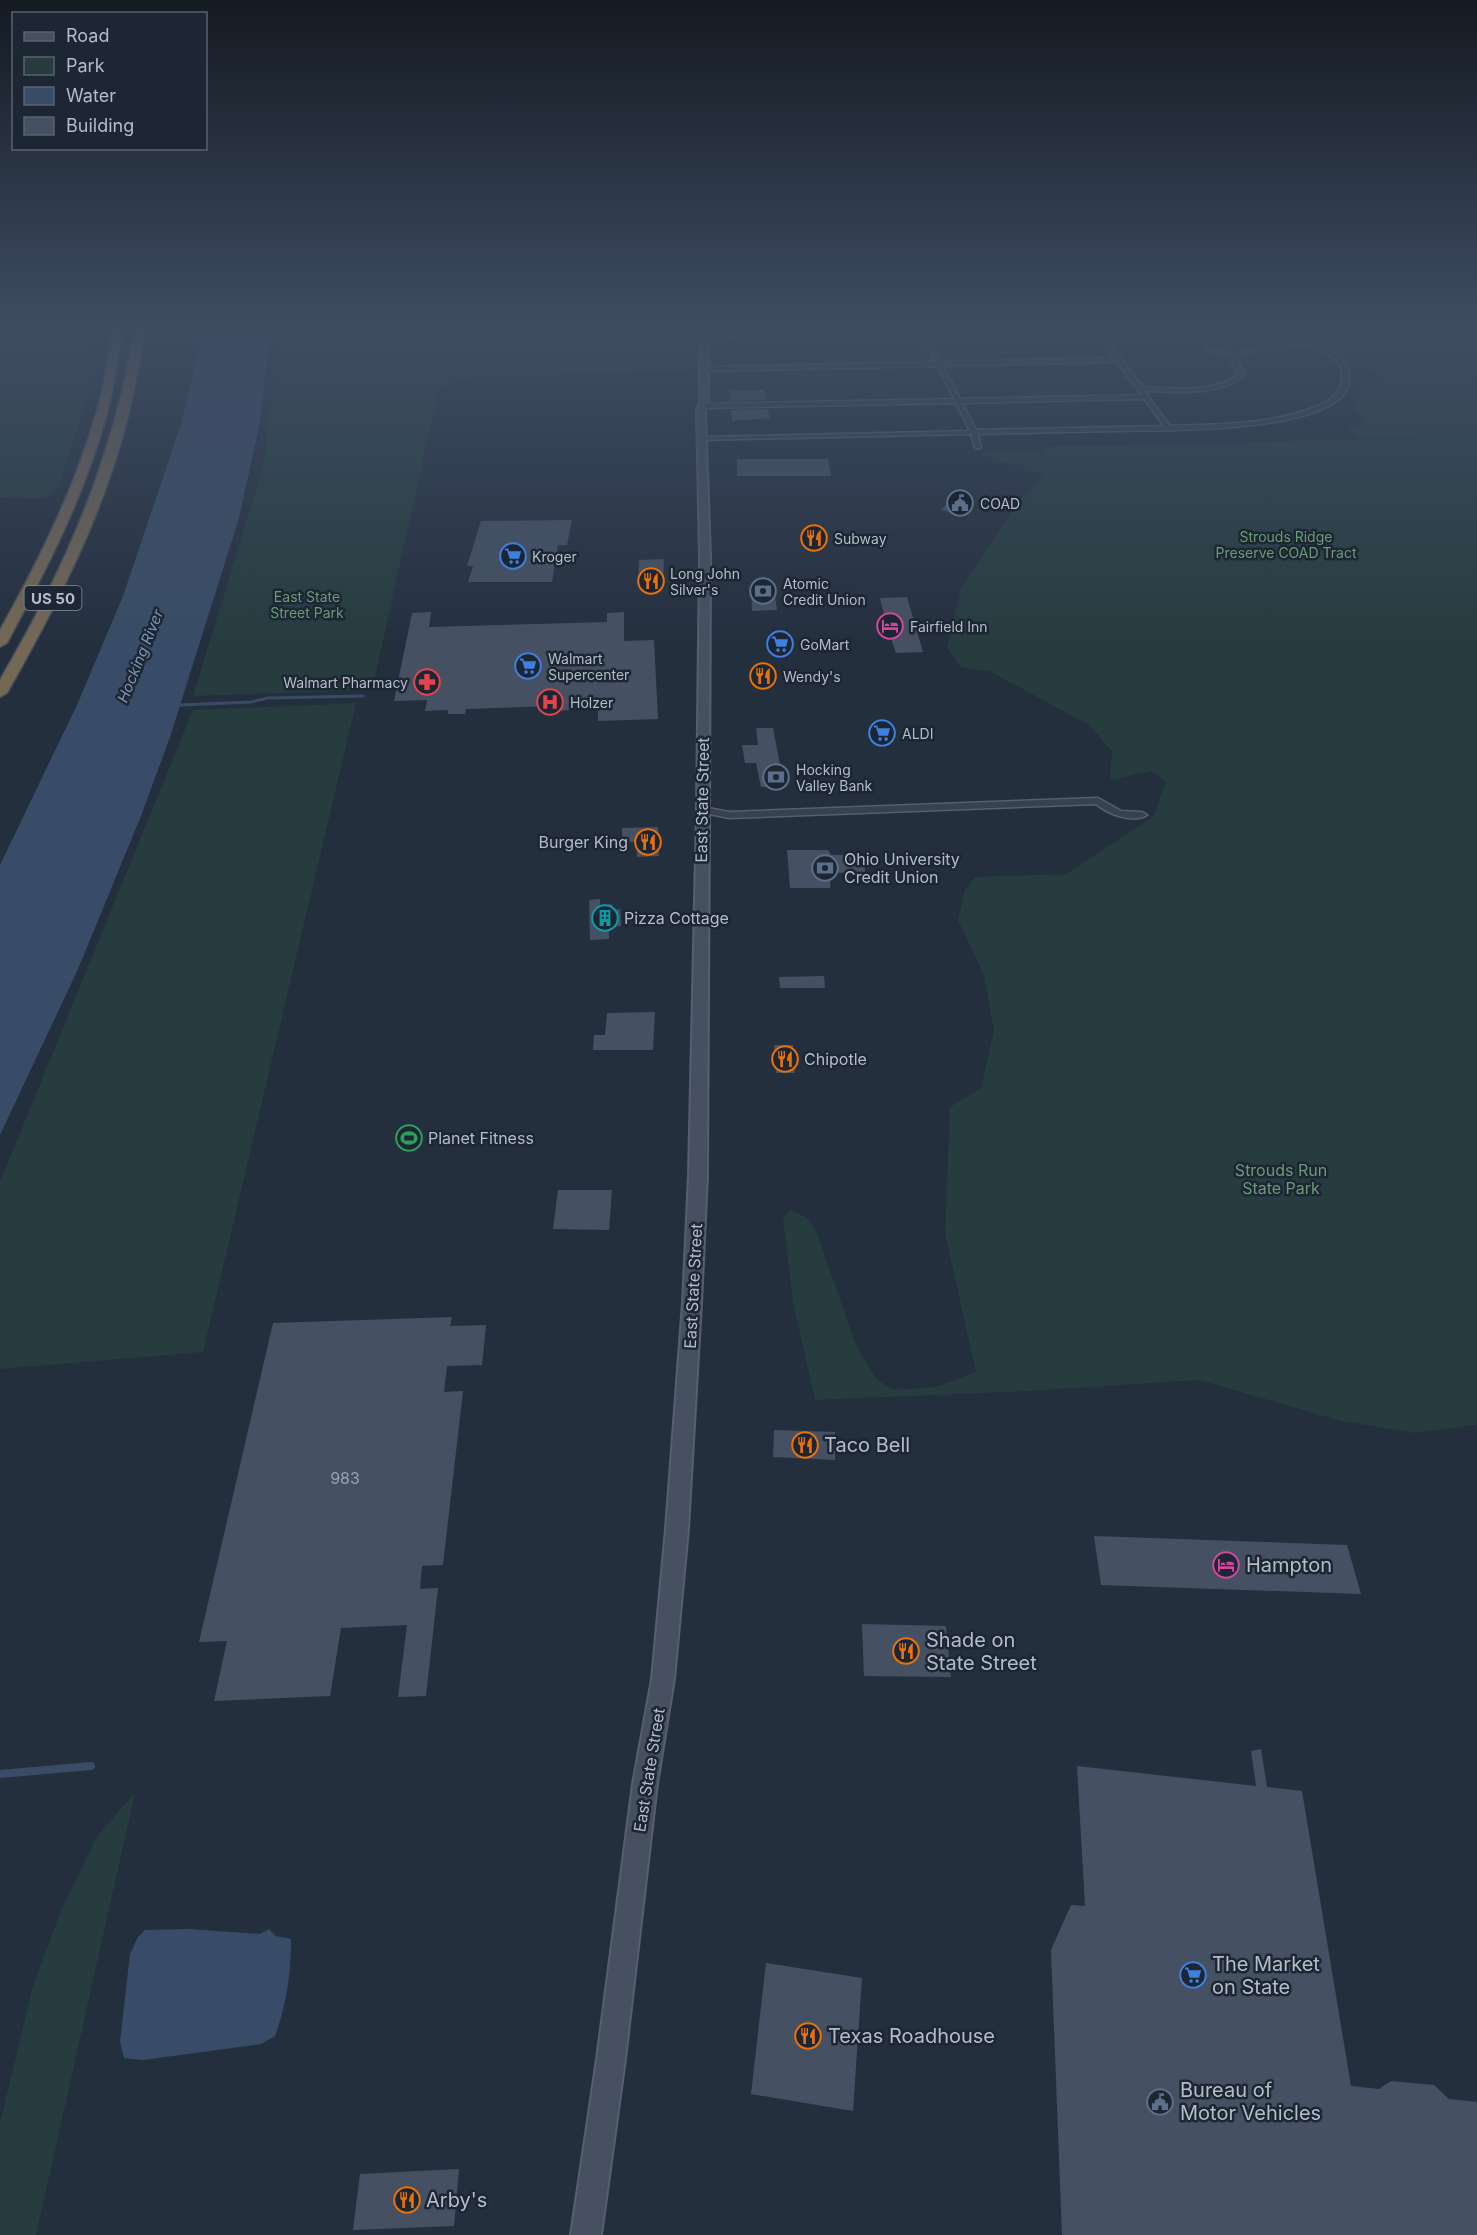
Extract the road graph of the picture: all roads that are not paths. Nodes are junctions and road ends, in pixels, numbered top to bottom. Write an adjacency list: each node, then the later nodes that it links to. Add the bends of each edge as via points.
1 (95, 435): 8 (highway, US 50, via 74,496)
2 (117, 435): 9 (highway, US 50, via 92,510 48,607)
3 (703, 435): 6 (main road, East State Street)
4 (845, 435): 6 (street)
5 (973, 435): 7 (street)
6 (703, 439): 10 (main road, East State Street)
7 (978, 447)
8 (0, 642)
9 (0, 693)
10 (703, 810): 11 (street, via 729,815 1098,801 1122,815); 12 (main road, East State Street, via 698,1175 677,1529 663,1680 645,1784)
11 (1142, 814)
12 (586, 2235)

